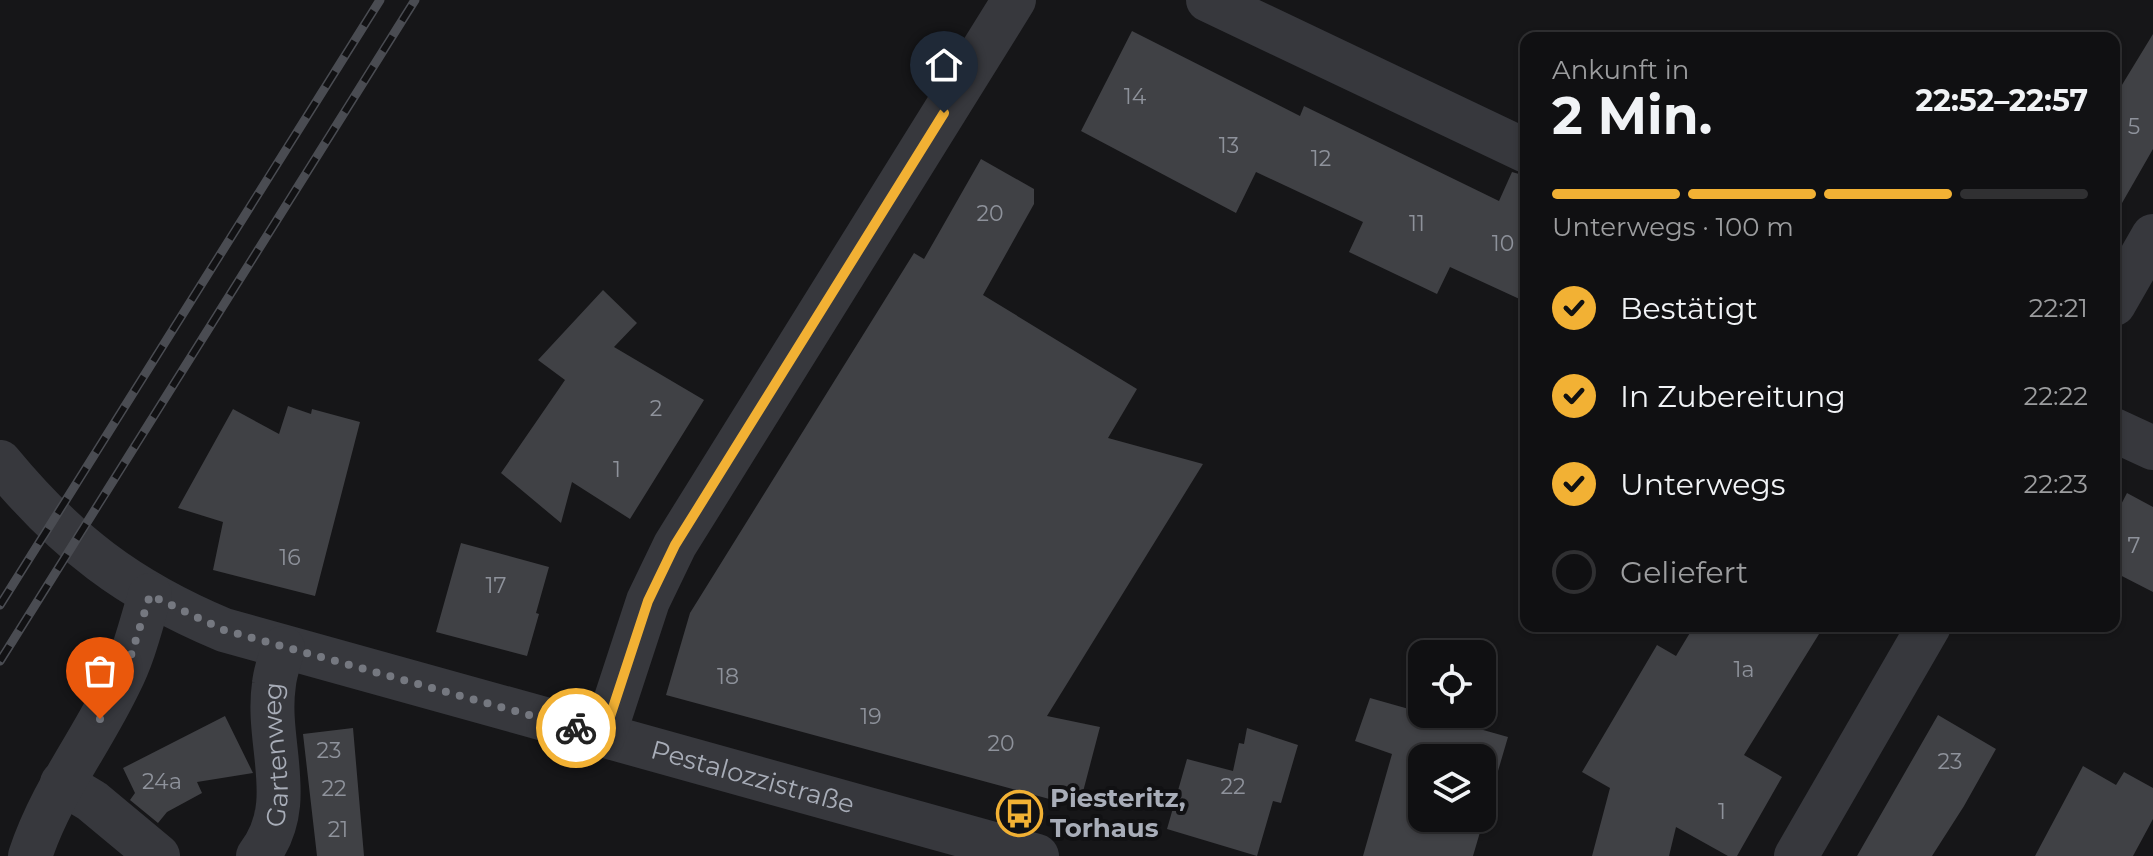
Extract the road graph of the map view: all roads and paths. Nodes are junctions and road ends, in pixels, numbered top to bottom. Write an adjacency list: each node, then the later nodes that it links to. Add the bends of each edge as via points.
1 (1014, 0): 12 (street, via 675,545 648,601)
2 (1208, 0): 3 (street)
3 (1520, 148)
4 (2153, 236): 5 (street)
5 (2120, 294)
6 (2120, 433): 7 (street)
7 (2153, 448)
8 (0, 462): 9 (street, Pestalozzistraße, via 75,541)
9 (150, 595): 11 (street, Pestalozzistraße, via 224,630); 13 (street, via 120,683)
10 (1926, 632): 18 (street)
11 (283, 648): 12 (street, Pestalozzistraße); 16 (street, Gartenweg, via 273,685 278,817)
12 (604, 735): 17 (street, Pestalozzistraße)
13 (62, 783): 14 (street); 15 (street)
14 (30, 856)
15 (158, 856)
16 (258, 856)
17 (1037, 856)
18 (1796, 856)

